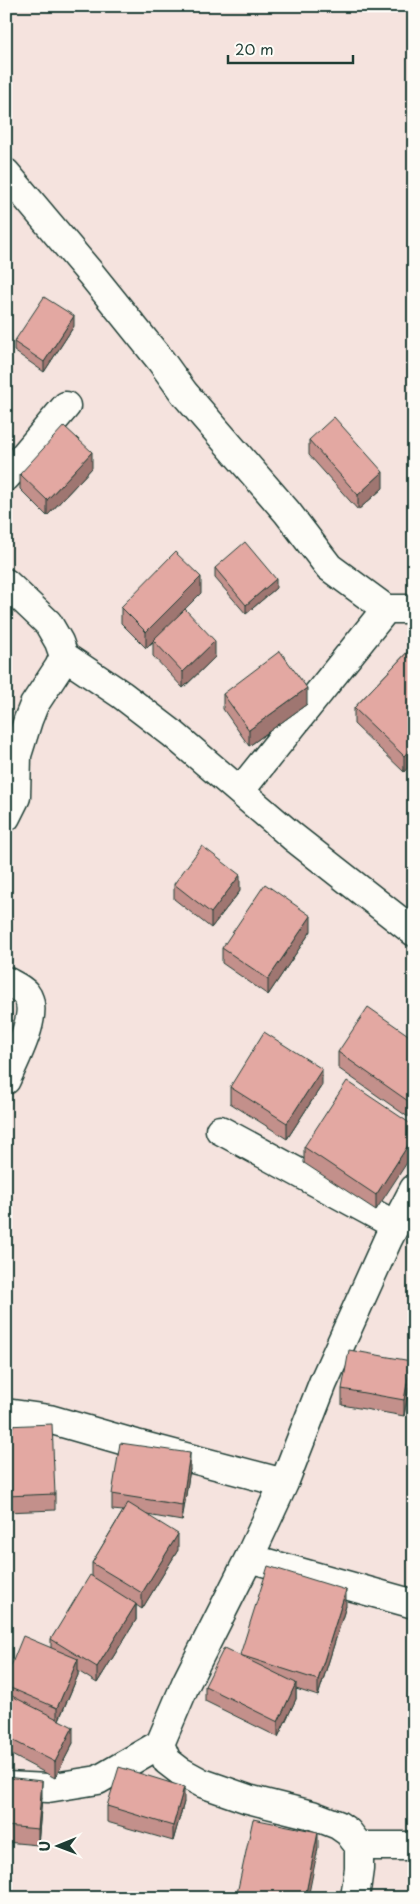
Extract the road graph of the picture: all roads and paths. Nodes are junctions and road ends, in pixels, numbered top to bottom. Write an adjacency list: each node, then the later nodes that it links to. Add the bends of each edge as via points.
1 (6, 174): 5 (street, via 73,251 184,393 288,512 329,567)
2 (66, 406): 3 (street)
3 (6, 477)
4 (6, 583): 7 (street, via 48,623)
5 (386, 609): 6 (street); 8 (street)
6 (414, 609)
7 (64, 656): 8 (street, via 173,734); 9 (street, via 28,720 17,755 16,796)
8 (240, 791): 10 (street)
9 (6, 818)
10 (414, 932)
11 (6, 981): 12 (street, via 27,994 31,1017)
12 (6, 1080)
13 (220, 1130): 15 (street)
14 (414, 1189): 15 (street)
15 (395, 1225): 17 (street, via 323,1382)
16 (6, 1413): 17 (street, via 49,1419)
17 (284, 1483): 18 (street)
18 (249, 1558): 19 (street); 20 (street, via 186,1683)
19 (414, 1604)
20 (160, 1744): 21 (street, via 98,1780 48,1788); 22 (street, via 167,1761 202,1783 338,1825)
21 (6, 1786)
22 (359, 1846): 23 (street); 24 (street)
23 (414, 1846)
24 (355, 1898)

